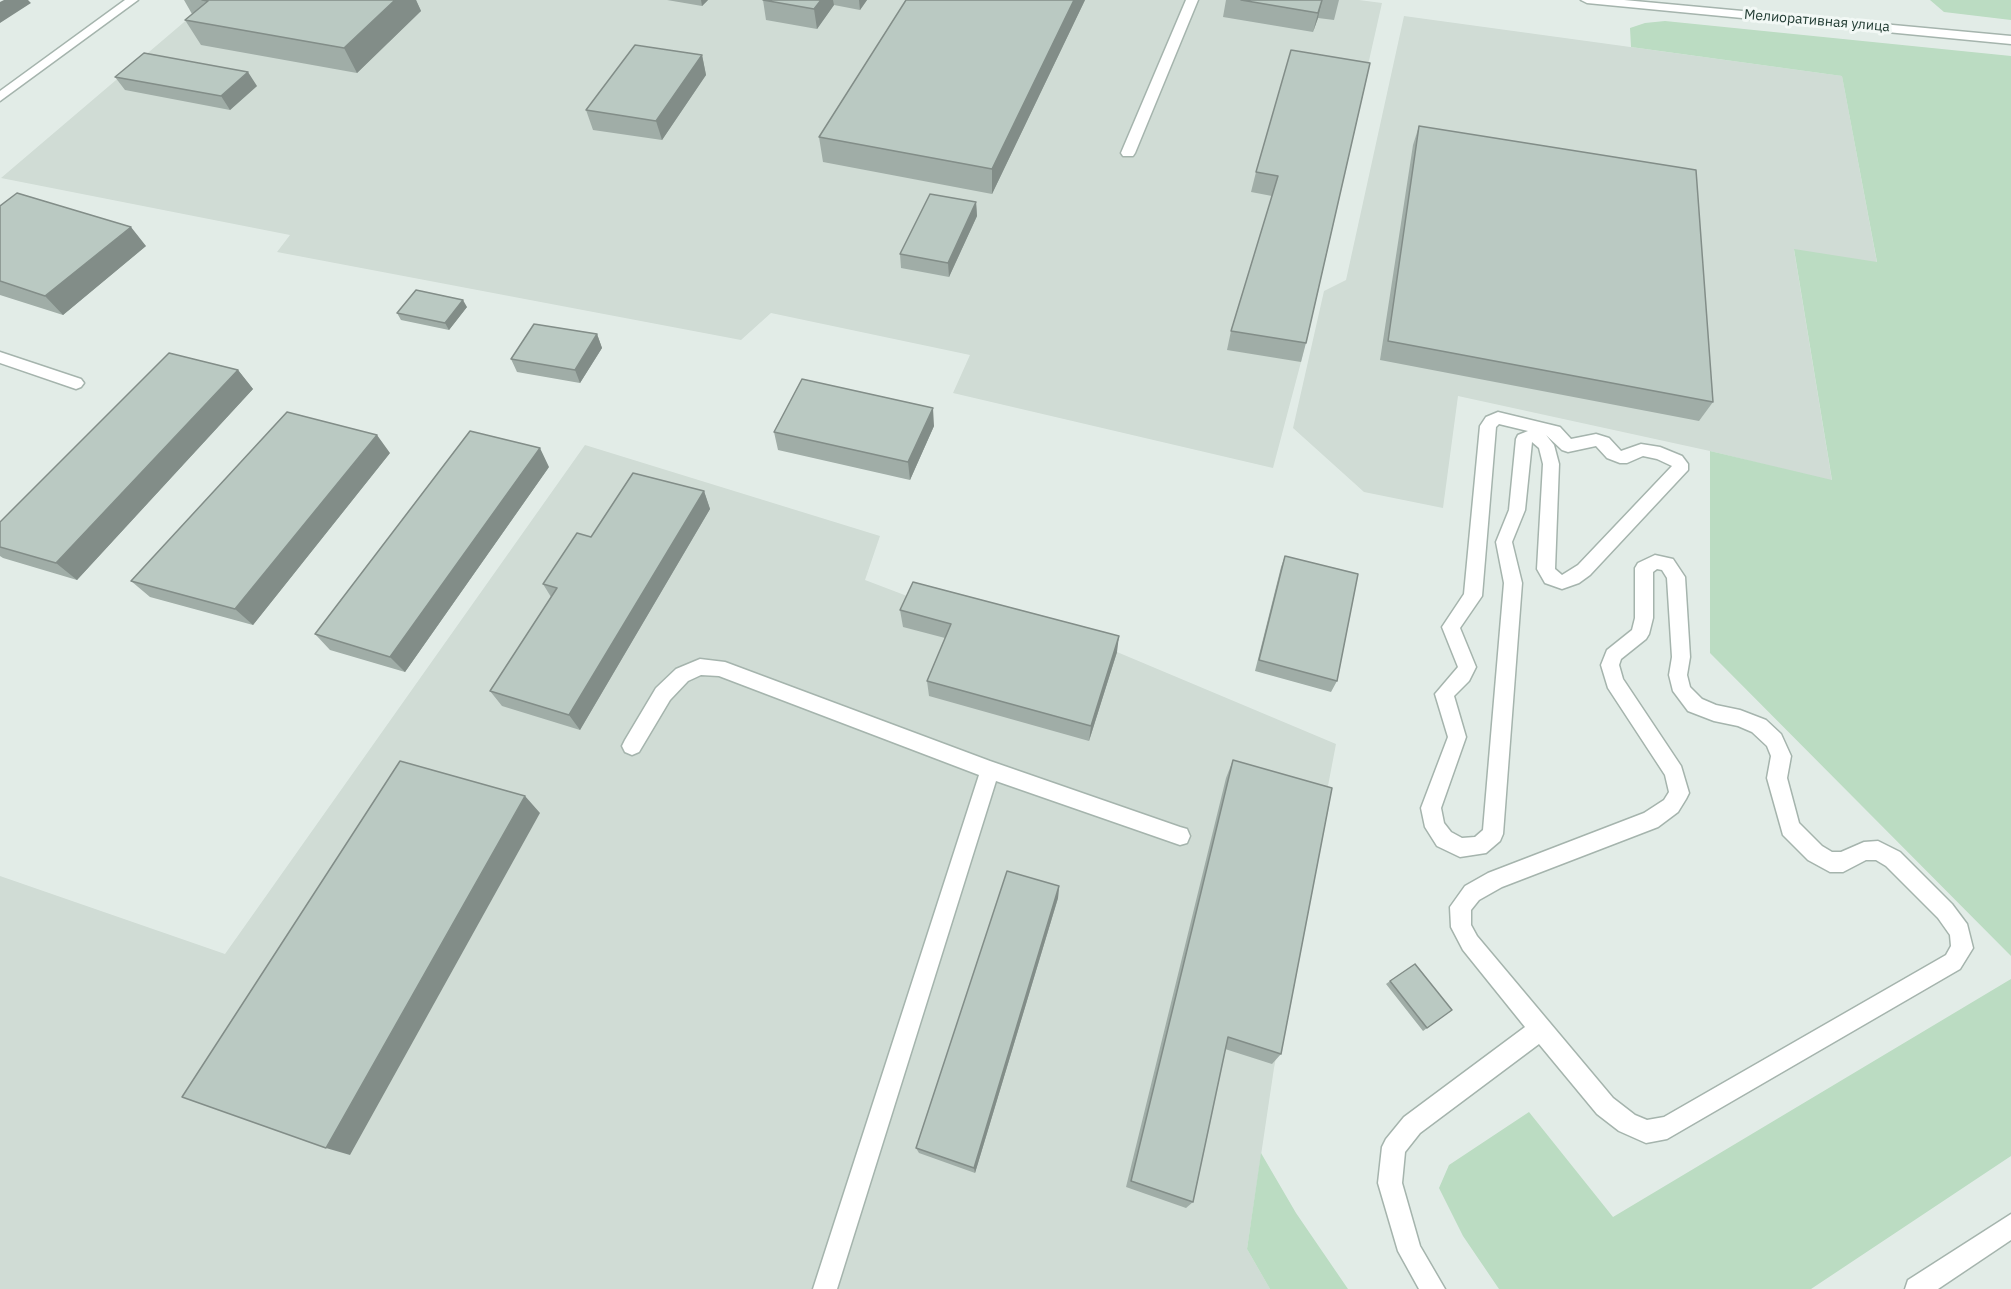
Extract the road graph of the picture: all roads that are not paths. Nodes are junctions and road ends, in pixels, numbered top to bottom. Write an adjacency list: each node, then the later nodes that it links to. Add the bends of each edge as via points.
1 (132, 0): 5 (street)
2 (1192, 0): 6 (street)
3 (1587, 0): 4 (street, Мелиоративная улица)
4 (2011, 40)
5 (0, 97)
6 (1128, 153)
7 (0, 357): 8 (street)
8 (76, 383)
9 (1660, 453): 9 (street, via 1641,450 1620,457 1596,440 1568,446 1554,431 1543,428 1498,418 1488,426 1473,596 1451,627 1467,667 1444,694 1457,737 1431,808 1434,827 1444,839 1460,848 1479,846 1493,834 1513,583 1504,542 1517,510 1524,439 1539,438 1549,452 1546,568 1551,578 1562,582 1584,570 1675,477 1680,464)
10 (632, 746): 11 (street, via 663,694 682,675 700,667 719,668)
11 (990, 770): 12 (street); 15 (street)
12 (1180, 836)
13 (1541, 1029): 13 (street, via 1470,943 1461,927 1460,907 1472,893 1495,880 1651,820 1675,800 1679,793 1674,772 1614,682 1610,665 1613,655 1640,634 1644,618 1644,568 1655,562 1667,564 1676,577 1681,657 1678,675 1683,691 1695,705 1759,726 1774,740 1781,756 1777,778 1790,828 1815,853 1830,862 1878,850 1893,859 1945,910 1960,931 1962,948 1953,962 1667,1128 1646,1132 1627,1124 1605,1106); 16 (street, via 1412,1125 1394,1147 1390,1183 1410,1251)
14 (2011, 1226): 17 (street)
15 (825, 1289)
16 (1433, 1289)
17 (1917, 1289)

